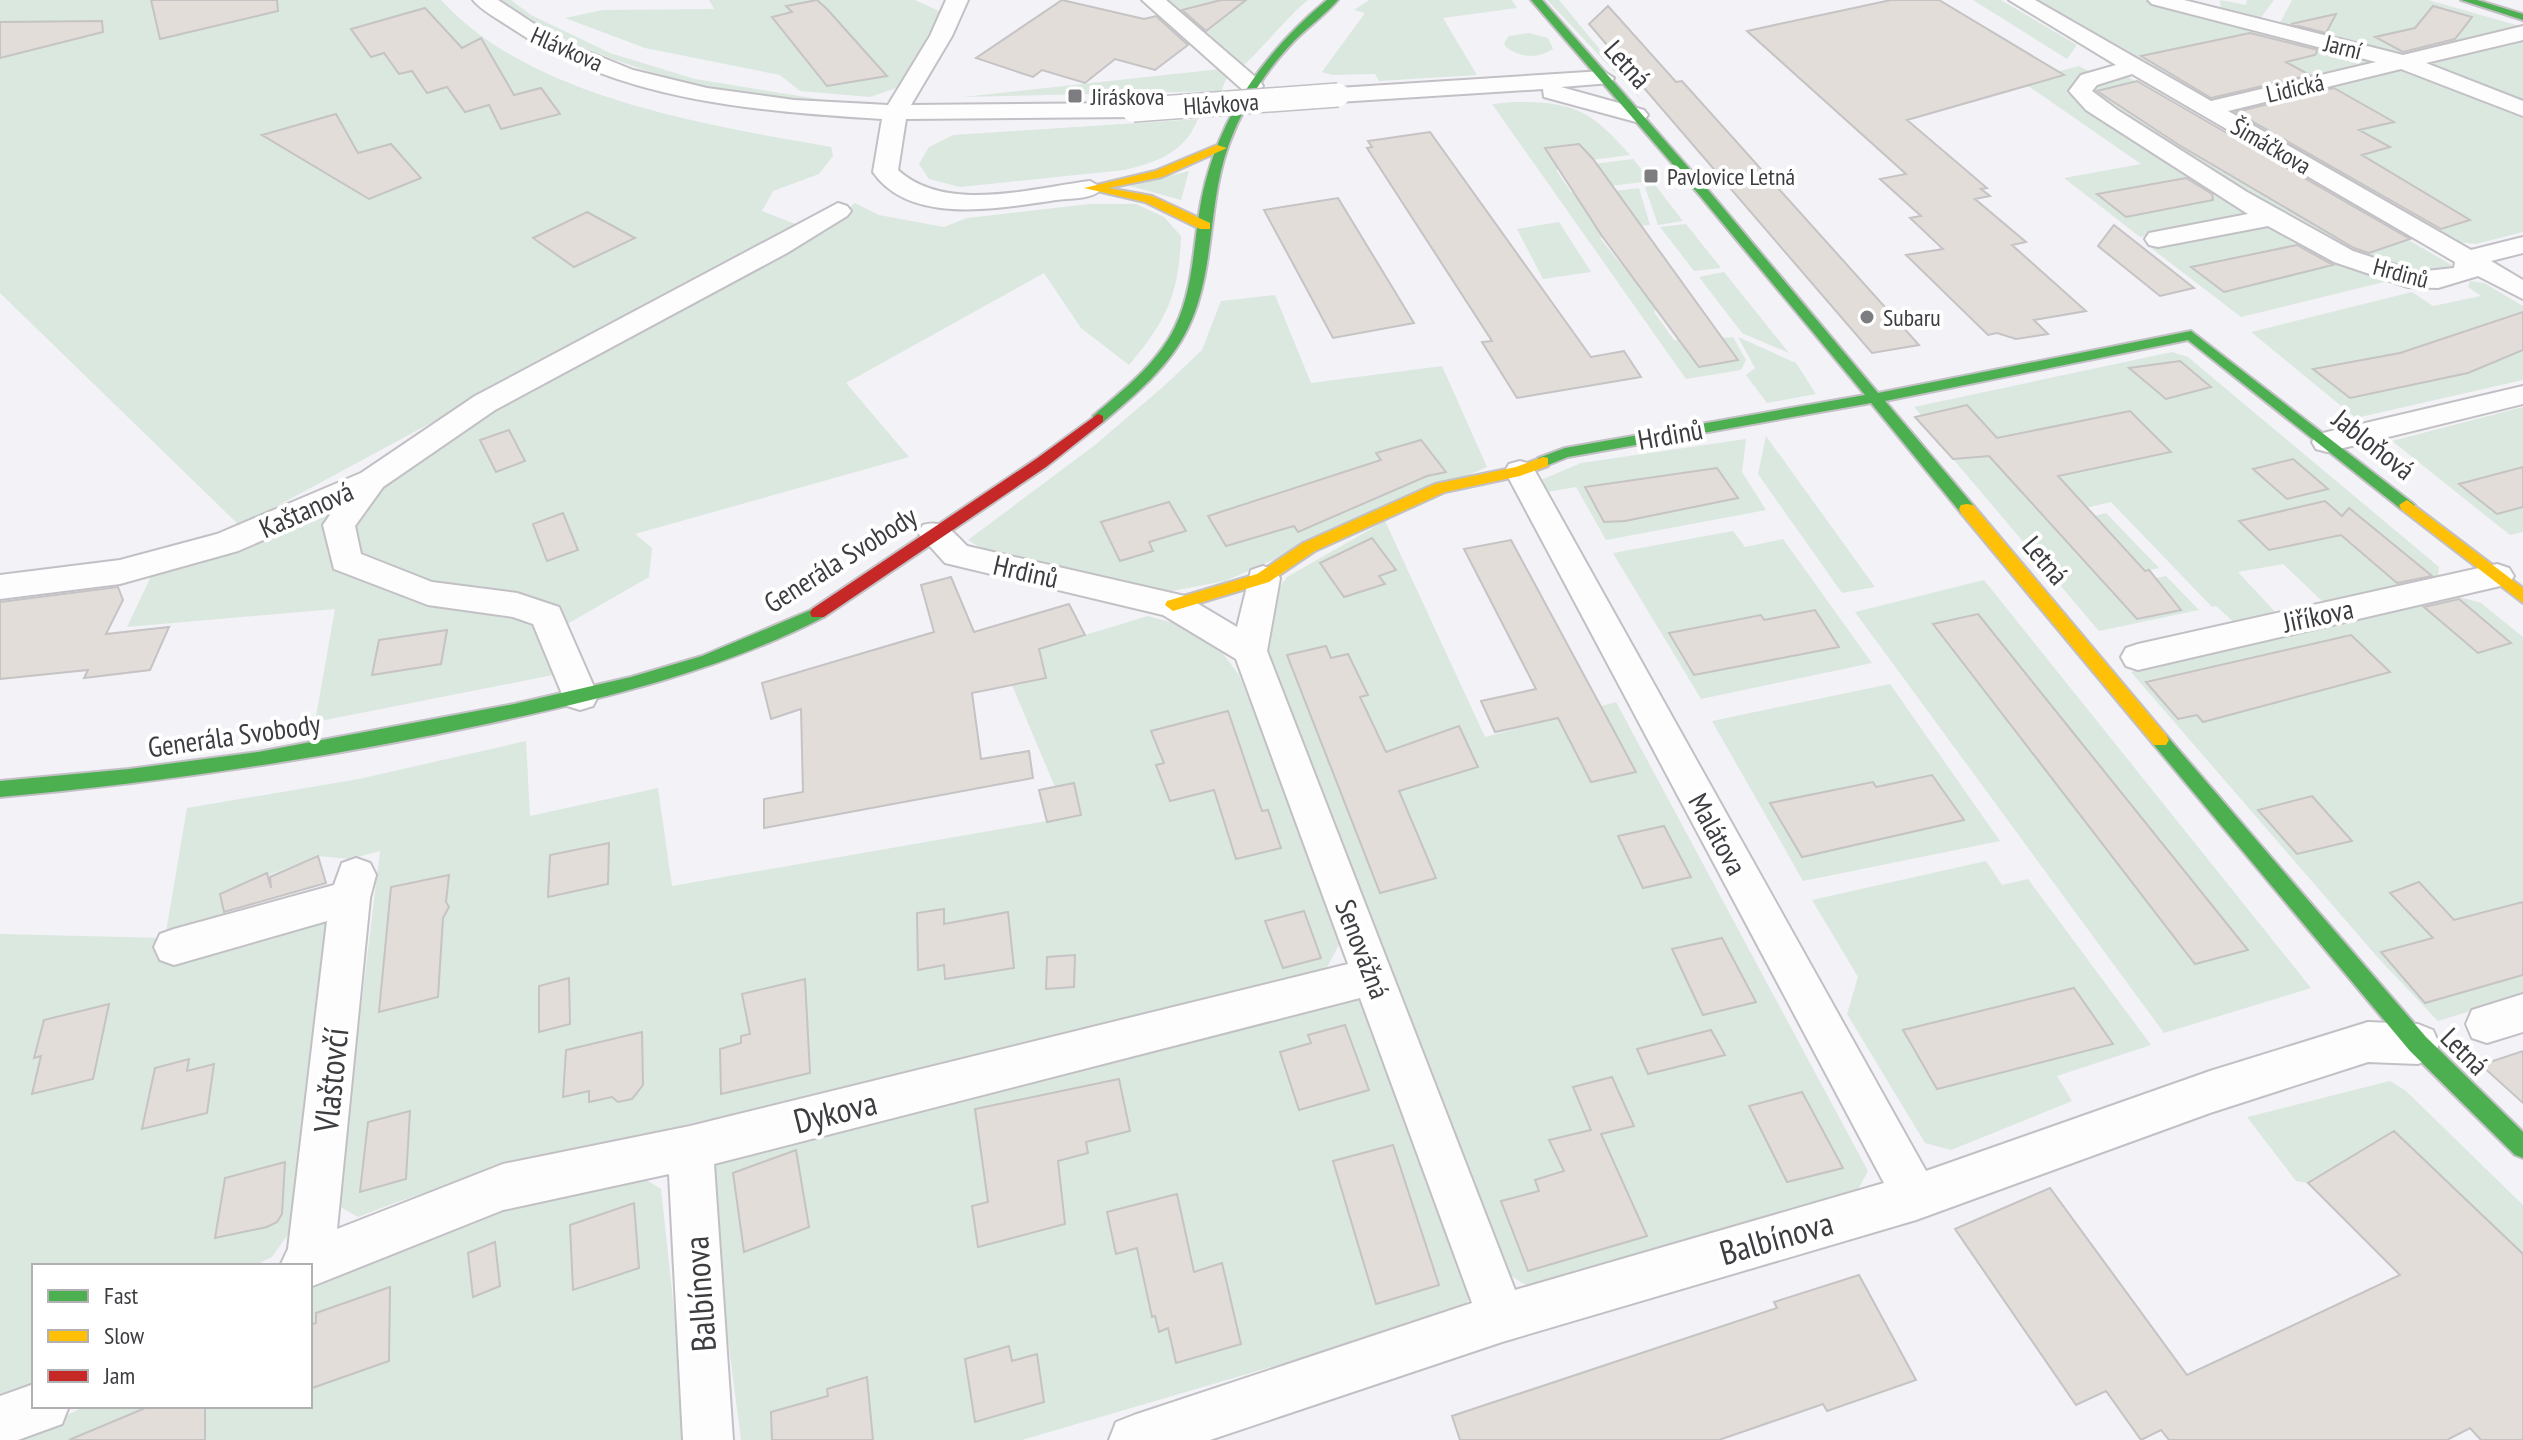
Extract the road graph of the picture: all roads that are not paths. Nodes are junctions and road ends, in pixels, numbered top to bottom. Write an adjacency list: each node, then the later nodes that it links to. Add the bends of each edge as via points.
1 (484, 0): 18 (street, Hlávkova, via 535,36 621,72 786,106)
2 (957, 0): 18 (street)
3 (1153, 0): 14 (street)
4 (1333, 0): 14 (street, Generála Svobody, via 1289,38)
5 (1536, 0): 13 (street, Letná)
6 (2020, 0): 12 (street, Šimáčkova)
7 (2159, 0): 11 (street, Jarní)
8 (2466, 0): 9 (street)
9 (2523, 17)
10 (2523, 33): 11 (street, Lidická)
11 (2404, 62): 16 (street, Lidická); 17 (street, Jarní)
12 (2135, 66): 16 (street, Šimáčkova); 23 (street, Hrdinů, via 2089,80 2080,91)
13 (1603, 78): 15 (street, Hlávkova); 19 (street, Letná)
14 (1252, 86): 20 (street, Generála Svobody, via 1241,99)
15 (1499, 86): 18 (street, Hlávkova, bridge, via 1133,110); 19 (street, Hlávkova, via 1561,93)
16 (2206, 109): 27 (street, Šimáčkova)
17 (2523, 109)
18 (895, 112): 21 (street, via 885,172 923,197 963,202)
19 (1636, 115): 31 (street, Letná)
20 (1221, 148): 21 (street, via 1158,174); 24 (street, Generála Svobody)
21 (1090, 188): 24 (street, via 1148,199)
22 (838, 211): 34 (street, via 485,403)
23 (2275, 217): 25 (street); 27 (street, Hrdinů, via 2338,254 2405,278 2437,284 2467,272)
24 (1205, 226): 35 (street, Generála Svobody, via 1197,284 1169,348 1074,442)
25 (2158, 239)
26 (2523, 245): 27 (street, Hrdinů)
27 (2468, 259): 28 (street, Šimáčkova)
28 (2523, 291)
29 (2191, 335): 31 (street, Hrdinů); 32 (street, Jabloňová)
30 (2523, 395): 32 (street)
31 (1874, 398): 33 (street, Hrdinů, via 1565,453); 46 (street, Letná)
32 (2327, 442): 37 (street, Jabloňová)
33 (1520, 471): 36 (street, Hrdinů, via 1441,488 1309,547); 49 (street, Malátova)
34 (372, 480): 38 (street, Kaštanová, via 227,543 120,572); 42 (street, Kaštanová, via 339,525 346,561 428,593 517,605 547,616)
35 (934, 533): 39 (street, Hrdinů, via 957,555); 42 (street, Generála Svobody, via 835,602 768,638)
36 (1263, 578): 39 (street, Hrdinů); 40 (street)
37 (2510, 586): 41 (street, Jiříkova)
38 (0, 587)
39 (1173, 605): 40 (street, Hrdinů)
40 (1250, 651): 45 (street, Senovážná)
41 (2138, 657)
42 (580, 696): 43 (street, Generála Svobody, via 350,747 111,781)
43 (0, 789)
44 (174, 947): 50 (street, Vlaštovčí, via 353,886)
45 (1373, 976): 48 (street, Dykova); 51 (street, Senovážná)
46 (2418, 1044): 47 (street, Letná); 49 (street, Balbínova, via 2368,1042)
47 (2523, 1147)
48 (690, 1148): 50 (street, Dykova, via 503,1187); 54 (street, Balbínova)
49 (1916, 1197): 51 (street, Balbínova)
50 (307, 1264)
51 (1502, 1318): 55 (street, Balbínova)
52 (38, 1408): 53 (street)
53 (0, 1421)
54 (708, 1440)
55 (1134, 1440)

